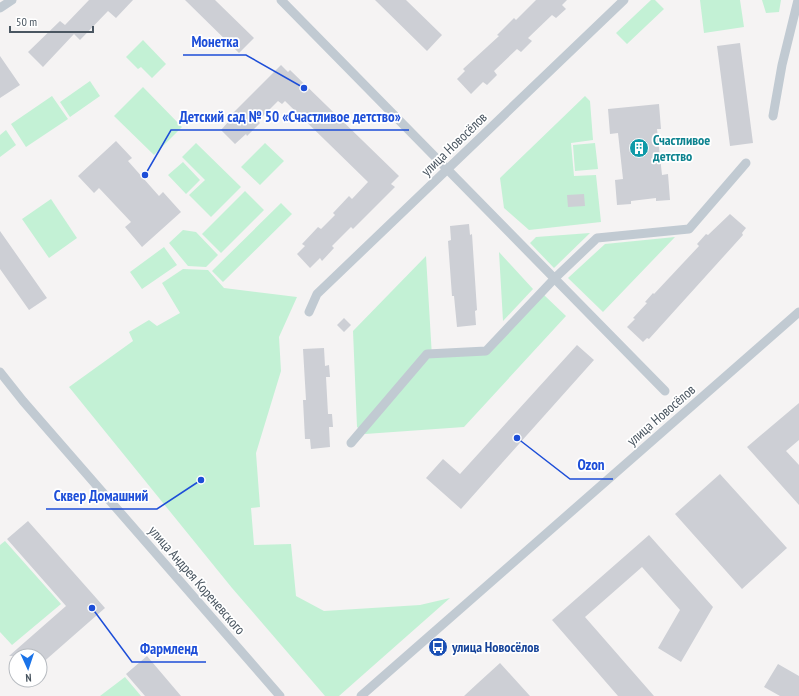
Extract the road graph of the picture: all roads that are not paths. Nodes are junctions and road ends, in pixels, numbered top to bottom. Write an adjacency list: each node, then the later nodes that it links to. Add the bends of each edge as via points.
1 (12, 0): 5 (street)
2 (281, 0): 8 (street)
3 (624, 0): 8 (street, улица Новосёлов)
4 (798, 0): 6 (street)
5 (0, 8)
6 (773, 116)
7 (746, 163): 9 (street, via 689,228 596,238)
8 (448, 169): 9 (street); 10 (street, улица Новосёлов, via 317,294)
9 (555, 278): 13 (street); 14 (street, via 486,351 427,354)
10 (309, 312)
11 (799, 312): 16 (street, улица Новосёлов)
12 (0, 372): 15 (street, улица Андрея Кореневского)
13 (665, 391)
14 (351, 443)
15 (280, 696)
16 (361, 696)

